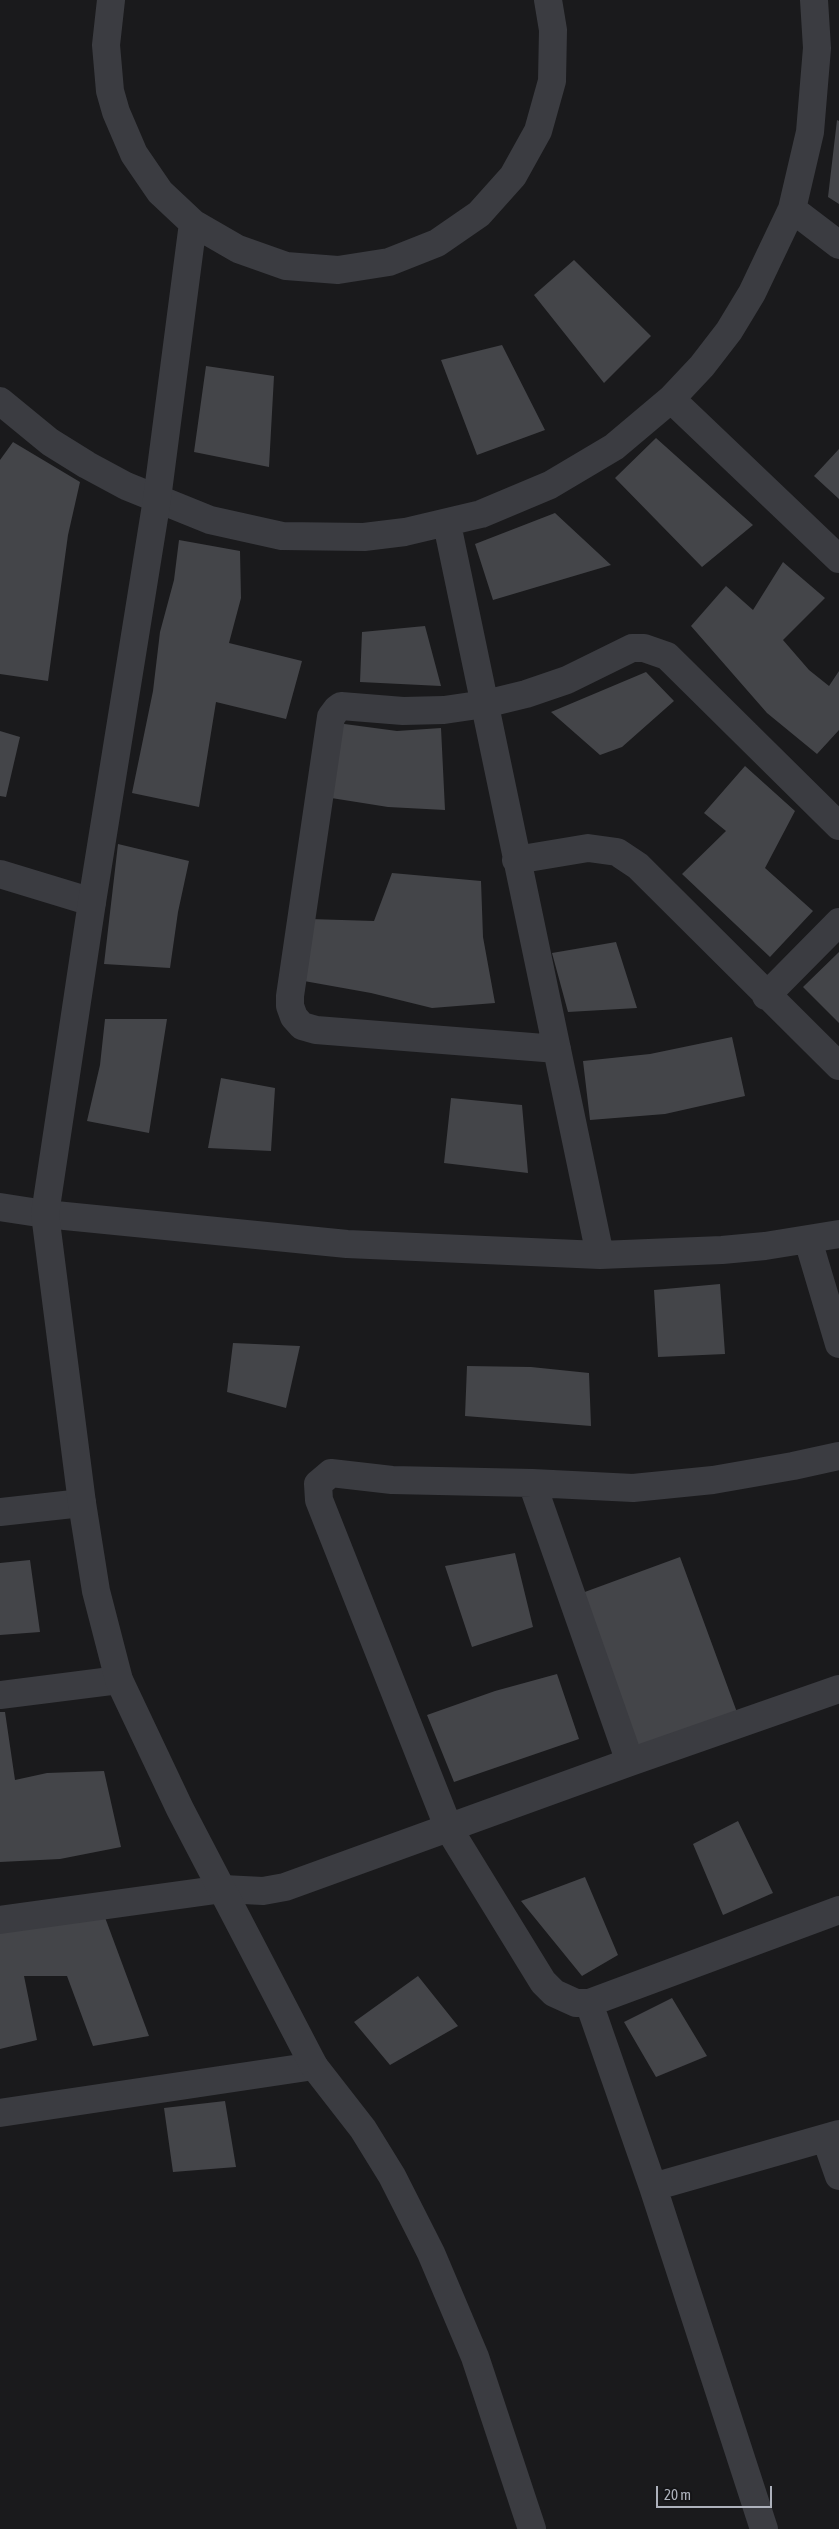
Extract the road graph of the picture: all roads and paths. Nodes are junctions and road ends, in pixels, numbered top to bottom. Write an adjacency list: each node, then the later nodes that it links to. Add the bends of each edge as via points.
1 (110, 0): 6 (street, via 107,67 116,112 146,174 160,192)
2 (548, 0): 6 (street, via 554,56 552,81 538,131 513,176 497,196 459,230 413,254 381,264 338,270 286,266 262,259 215,238)
3 (814, 0): 4 (street)
4 (828, 49): 5 (street)
5 (792, 209): 7 (street); 8 (street, via 752,294 729,331)
6 (194, 223): 10 (street)
7 (839, 245)
8 (671, 399): 11 (street, via 636,430 583,468 516,501); 12 (street)
9 (0, 401): 10 (street, via 50,442 87,466)
10 (157, 499): 11 (street, via 210,520 282,536 364,537); 17 (street)
11 (447, 524): 13 (street)
12 (839, 559)
13 (485, 704): 14 (street, via 566,680 632,648 657,651 667,656); 15 (street); 20 (street, via 403,711 341,706 334,712 290,1006 302,1026 316,1030)
14 (839, 826)
15 (516, 860): 19 (street, via 588,848 616,852 638,866); 20 (street)
16 (0, 874): 17 (street)
17 (92, 902): 23 (street)
18 (839, 922): 19 (street)
19 (766, 996): 21 (street)
20 (557, 1049): 26 (street)
21 (839, 1066)
22 (0, 1207): 23 (street)
23 (45, 1214): 26 (street, via 347,1244); 30 (street)
24 (839, 1234): 25 (street)
25 (808, 1240): 26 (street, via 722,1250); 27 (street)
26 (600, 1255)
27 (839, 1344)
28 (839, 1456): 29 (street, via 714,1480 634,1488)
29 (532, 1483): 35 (street); 36 (street, via 392,1480 331,1473 318,1484 319,1500)
30 (82, 1503): 31 (street); 32 (street, via 96,1591)
31 (0, 1512)
32 (119, 1680): 34 (street); 37 (street, via 180,1809)
33 (839, 1689): 35 (street)
34 (0, 1695)
35 (630, 1762): 36 (street)
36 (449, 1829): 37 (street, via 285,1887 263,1891); 40 (street, via 543,1982 566,2000)
37 (223, 1889): 39 (street); 41 (street)
38 (839, 1910): 40 (street)
39 (0, 1920)
40 (589, 2003): 45 (street)
41 (314, 2066): 42 (street); 46 (street, via 363,2129 432,2253 475,2357)
42 (0, 2113)
43 (832, 2137): 44 (street); 45 (street)
44 (839, 2176)
45 (653, 2187): 47 (street)
46 (532, 2529)
47 (764, 2529)

